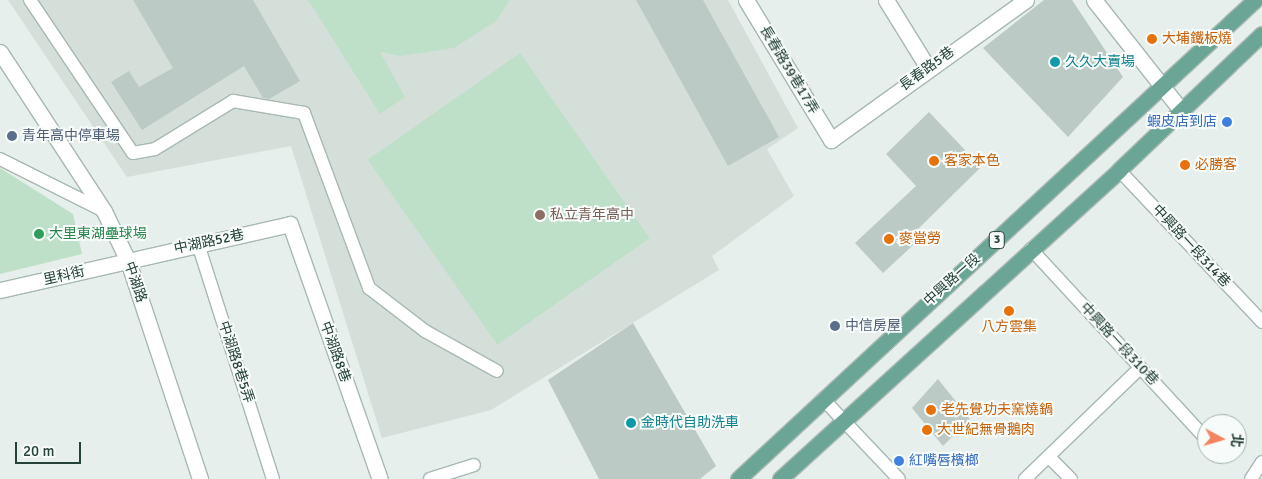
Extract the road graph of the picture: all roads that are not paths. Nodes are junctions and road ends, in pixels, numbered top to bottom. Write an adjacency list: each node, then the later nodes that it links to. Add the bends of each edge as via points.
1 (30, 0): 23 (lane, via 133,153 155,149 233,101 304,113 369,288 425,331)
2 (746, 0): 12 (street, 長春路39巷17弄)
3 (886, 0): 9 (street)
4 (1026, 0): 9 (street, 長春路5巷)
5 (1094, 0): 10 (street)
6 (1255, 0): 10 (main road, 中興路一段 / 3)
7 (1262, 34): 11 (main road, 3)
8 (0, 52): 15 (street, 中湖路)
9 (928, 68): 12 (street, 長春路5巷)
10 (1162, 88): 11 (street); 24 (main road, 中興路一段 / 3)
11 (1181, 110): 14 (main road, 3)
12 (831, 140)
13 (0, 159): 15 (lane)
14 (1119, 170): 18 (main road, 3); 21 (lane, 中興路一段314巷)
15 (104, 211): 19 (street, 中湖路)
16 (290, 224): 17 (street, 中湖路52巷); 32 (street, 中湖路8巷)
17 (198, 244): 19 (street, 中湖路52巷); 31 (lane, 中湖路8巷5弄)
18 (1031, 249): 22 (lane, 中興路一段310巷); 25 (main road, 3)
19 (128, 261): 20 (street, 里科街); 30 (street, 中湖路)
20 (0, 290)
21 (1262, 322)
22 (1140, 368): 26 (lane, 中興路一段310巷); 27 (lane)
23 (497, 371)
24 (823, 399): 25 (lane); 34 (main road, 中興路一段 / 3)
25 (843, 421): 35 (main road, 3); 36 (lane)
26 (1197, 429)
27 (1049, 457): 37 (lane); 38 (lane)
28 (1262, 462): 39 (lane)
29 (474, 465): 33 (lane)
30 (200, 479)
31 (273, 479)
32 (380, 479)
33 (430, 479)
34 (738, 479)
35 (780, 479)
36 (898, 479)
37 (1025, 479)
38 (1071, 479)
39 (1251, 479)

